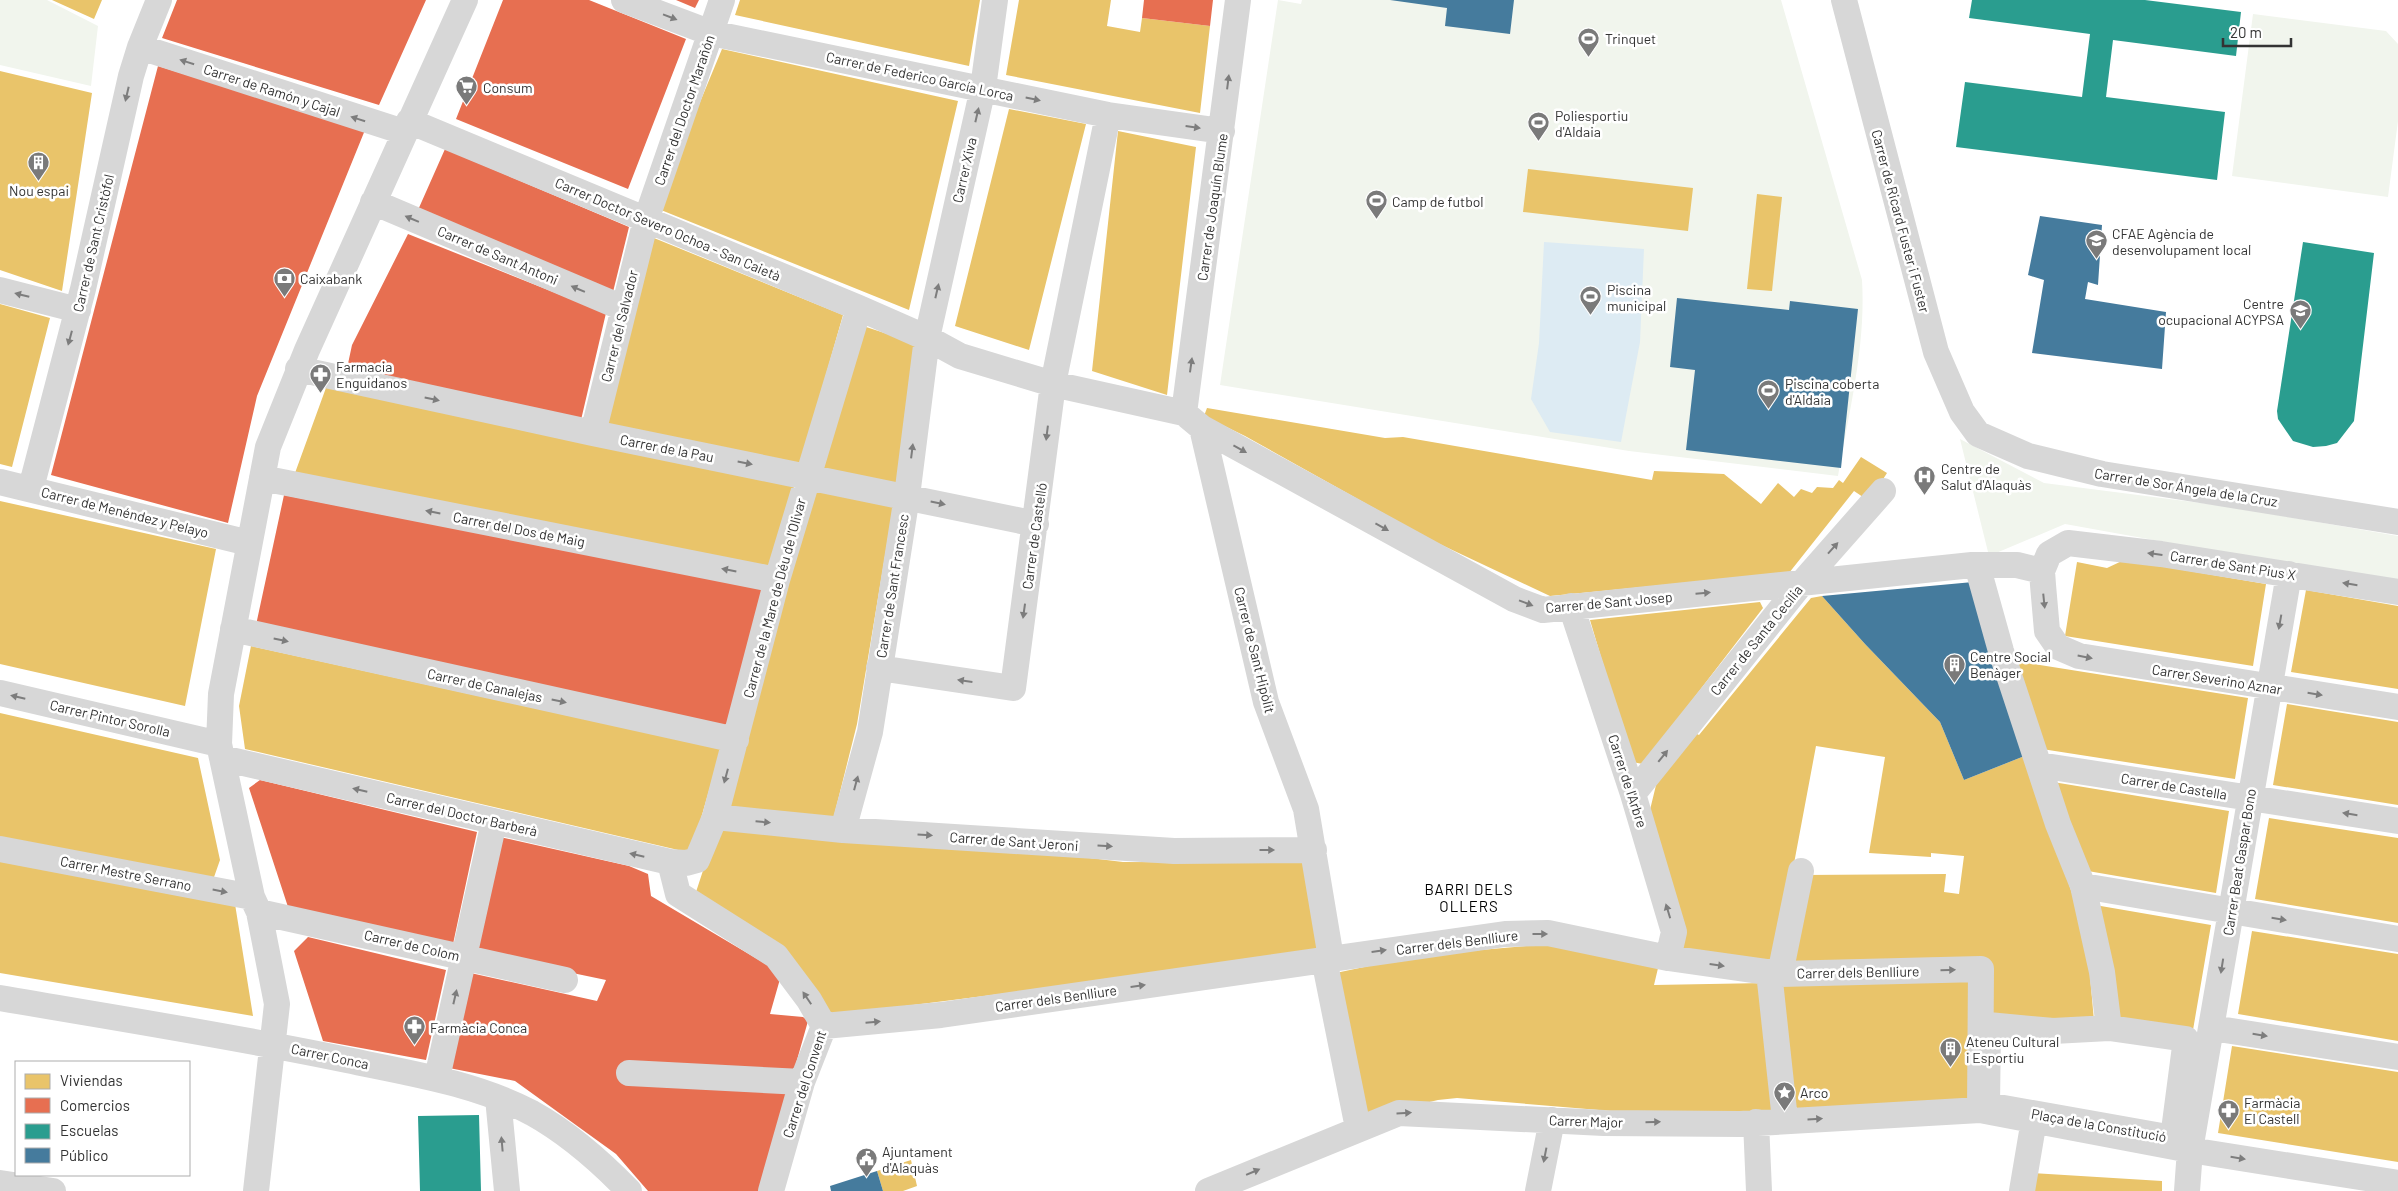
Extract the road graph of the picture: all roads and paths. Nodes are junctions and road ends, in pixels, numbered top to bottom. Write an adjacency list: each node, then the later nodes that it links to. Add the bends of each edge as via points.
1 (159, 0): 9 (street, Carrer de Sant Cristòfol)
2 (465, 0): 12 (street)
3 (624, 0): 8 (street, Carrer de Federico García Lorca, one-way to 8)
4 (722, 0): 8 (street, Carrer del Doctor Marañón)
5 (995, 0): 10 (street, Carrer Xiva)
6 (1238, 0): 13 (street, Carrer de Joaquín Blume, one-way to 6)
7 (1844, 0): 25 (street, Carrer de Ricard Fuster i Fuster, via 1936,352 1962,412)
8 (711, 32): 10 (street, Carrer de Federico García Lorca); 15 (street, Carrer del Doctor Marañón)
9 (140, 47): 12 (street, Carrer de Ramón y Cajal, one-way to 9); 19 (street, Carrer de Sant Cristòfol, one-way to 19)
10 (982, 88): 11 (street, Carrer de Federico García Lorca, one-way to 11); 20 (street, Carrer Xiva, one-way to 10)
11 (1108, 115): 13 (street, Carrer de Federico García Lorca, one-way to 13); 22 (street, Carrer de Castelló)
12 (407, 127): 14 (street); 15 (street, Carrer Doctor Severo Ochoa - San Caietà)
13 (1222, 131): 23 (street, Carrer de Joaquín Blume, one-way to 13)
14 (373, 202): 17 (street, Carrer de Sant Antoni, one-way to 14); 21 (street)
15 (646, 220): 17 (street, Carrer del Salvador); 18 (street, Carrer Doctor Severo Ochoa - San Caietà)
16 (0, 290): 19 (street, one-way to 16)
17 (623, 308): 24 (street, Carrer del Salvador)
18 (859, 308): 20 (street, Carrer Doctor Severo Ochoa - San Caietà); 26 (street, Carrer de la Mare de Déu de l'Olivar)
19 (78, 310): 29 (street, Carrer de Sant Cristòfol, one-way to 29)
20 (927, 338): 22 (street, Carrer Doctor Severo Ochoa - San Caietà, via 960,356); 31 (street, Carrer de Sant Francesc, one-way to 20)
21 (298, 370): 24 (street, Carrer de la Pau, one-way to 24); 27 (street, via 268,447)
22 (1053, 384): 23 (street, Carrer de Sant Josep); 33 (street, Carrer de Castelló, one-way to 33)
23 (1193, 421): 41 (street, Carrer de Sant Josep, one-way to 41, via 1514,599 1543,610); 57 (street, Carrer de Sant Hipòlit, via 1266,702 1306,809)
24 (593, 433): 26 (street, Carrer de la Pau, one-way to 26)
25 (1978, 434): 32 (street, Carrer de Sor Ángela de la Cruz, via 2028,456 2102,474)
26 (808, 476): 31 (street, Carrer de la Pau); 38 (street, Carrer de la Mare de Déu de l'Olivar)
27 (262, 478): 34 (street); 38 (street, Carrer del Dos de Maig, one-way to 27)
28 (0, 482): 29 (street, Carrer de Menéndez y Pelayo)
29 (31, 488): 34 (street, Carrer de Menéndez y Pelayo)
30 (1884, 491): 39 (street, Carrer de Santa Cecília, one-way to 30)
31 (907, 496): 33 (street, Carrer de la Pau, one-way to 33); 43 (street, Carrer de Sant Francesc)
32 (2398, 522)
33 (1036, 524): 43 (street, Carrer de Castelló, one-way to 43, via 1013,688)
34 (249, 543): 42 (street)
35 (1977, 565): 36 (street, Carrer de Sant Josep, via 2017,565); 39 (street, Carrer de Sant Josep); 49 (street, via 2001,651)
36 (2042, 571): 37 (street, Carrer de Sant Pius X, one-way to 36, via 2068,543 2049,554); 44 (street, Carrer Severino Aznar, one-way to 44, via 2048,630 2058,647 2078,656)
37 (2289, 574): 40 (street, Carrer de Sant Pius X, one-way to 37); 44 (street, Carrer Beat Gaspar Bono, one-way to 44)
38 (777, 580): 47 (street, Carrer de la Mare de Déu de l'Olivar)
39 (1801, 584): 41 (street, Carrer de Sant Josep, one-way to 39); 50 (street, Carrer de Santa Cecília, one-way to 39)
40 (2398, 592)
41 (1571, 606): 50 (street, Carrer de l'Arbre)
42 (233, 629): 47 (street, Carrer de Canalejas, one-way to 47); 48 (street, via 221,694)
43 (879, 668): 55 (street, Carrer de Sant Francesc, one-way to 43, via 870,732)
44 (2269, 687): 46 (street, Carrer Severino Aznar, one-way to 46); 51 (street, Carrer Beat Gaspar Bono)
45 (0, 693): 48 (street, Carrer Pintor Sorolla, one-way to 45)
46 (2398, 707)
47 (736, 740): 52 (street, Carrer de la Mare de Déu de l'Olivar, one-way to 52)
48 (220, 751): 54 (street, Carrer del Doctor Barberà, one-way to 48); 61 (street)
49 (2039, 765): 51 (street, Carrer de Castella); 60 (street)
50 (1633, 794): 65 (street, Carrer de l'Arbre, one-way to 50, via 1674,932)
51 (2250, 797): 53 (street, Carrer de Castella, one-way to 51); 62 (street, Carrer Beat Gaspar Bono)
52 (715, 818): 55 (street, Carrer de Sant Jeroni, one-way to 55); 58 (street, Carrer de la Mare de Déu de l'Olivar, via 697,860)
53 (2398, 821)
54 (494, 822): 58 (street, Carrer del Doctor Barberà, one-way to 54); 64 (street)
55 (843, 830): 57 (street, Carrer de Sant Jeroni, one-way to 57, via 1174,851)
56 (0, 850): 61 (street, Carrer Mestre Serrano, one-way to 61)
57 (1314, 850): 66 (street, Carrer de Sant Hipòlit)
58 (670, 862): 70 (street, Carrer del Convent, one-way to 58, via 776,956 678,894)
59 (1800, 871): 67 (street)
60 (2083, 886): 62 (street); 71 (street, via 2102,972)
61 (256, 904): 64 (street, Carrer de Colom); 73 (street, via 277,1004)
62 (2231, 911): 63 (street, one-way to 63); 72 (street, Carrer Beat Gaspar Bono, one-way to 72)
63 (2398, 938)
64 (464, 957): 68 (street, Carrer de Colom); 76 (street, one-way to 64)
65 (1668, 958): 66 (street, Carrer dels Benlliure, one-way to 65, via 1505,934 1548,933); 67 (street, Carrer dels Benlliure, one-way to 67)
66 (1327, 959): 70 (street, Carrer dels Benlliure, one-way to 66, via 941,1015); 84 (street, Carrer de Sant Hipòlit)
67 (1774, 973): 79 (street, Carrer dels Benlliure, one-way to 79, via 1981,969); 81 (street)
68 (566, 980)
69 (0, 998): 73 (street, Carrer Conca)
70 (824, 1026): 77 (street, Carrer del Convent)
71 (2109, 1028): 71 (street, Plaça de la Constitució, via 2186,1040 2173,1138 1987,1105 1988,1025 2053,1031)
72 (2212, 1028): 74 (street, one-way to 74); 85 (street, Carrer Beat Gaspar Bono)
73 (274, 1044): 76 (street, Carrer Conca); 89 (street)
74 (2398, 1057)
75 (629, 1073): 77 (street)
76 (437, 1078): 78 (street, Carrer Conca)
77 (802, 1082): 92 (street, Carrer del Convent)
78 (498, 1098): 90 (street, one-way to 78); 91 (street, Carrer Conca, via 567,1135)
79 (1980, 1110): 81 (street, Carrer Major, one-way to 79); 82 (street, Plaça de la Constitució)
80 (1552, 1120): 83 (street, Carrer Major, one-way to 83); 84 (street, Carrer Major, one-way to 80, via 1399,1112); 94 (street, one-way to 94)
81 (1785, 1120): 83 (street, Carrer Major)
82 (2034, 1120): 85 (street, Plaça de la Constitució); 96 (street)
83 (1756, 1122): 95 (street)
84 (1358, 1128): 93 (street, Carrer Major, one-way to 84)
85 (2190, 1150): 87 (street, Plaça de la Constitució, one-way to 87); 97 (street, Carrer Beat Gaspar Bono)
86 (0, 1183): 88 (street)
87 (2398, 1183)
88 (53, 1191)
89 (256, 1191)
90 (506, 1191)
91 (629, 1191)
92 (771, 1191)
93 (1208, 1191)
94 (1538, 1191)
95 (1759, 1191)
96 (2022, 1191)
97 (2187, 1191)

